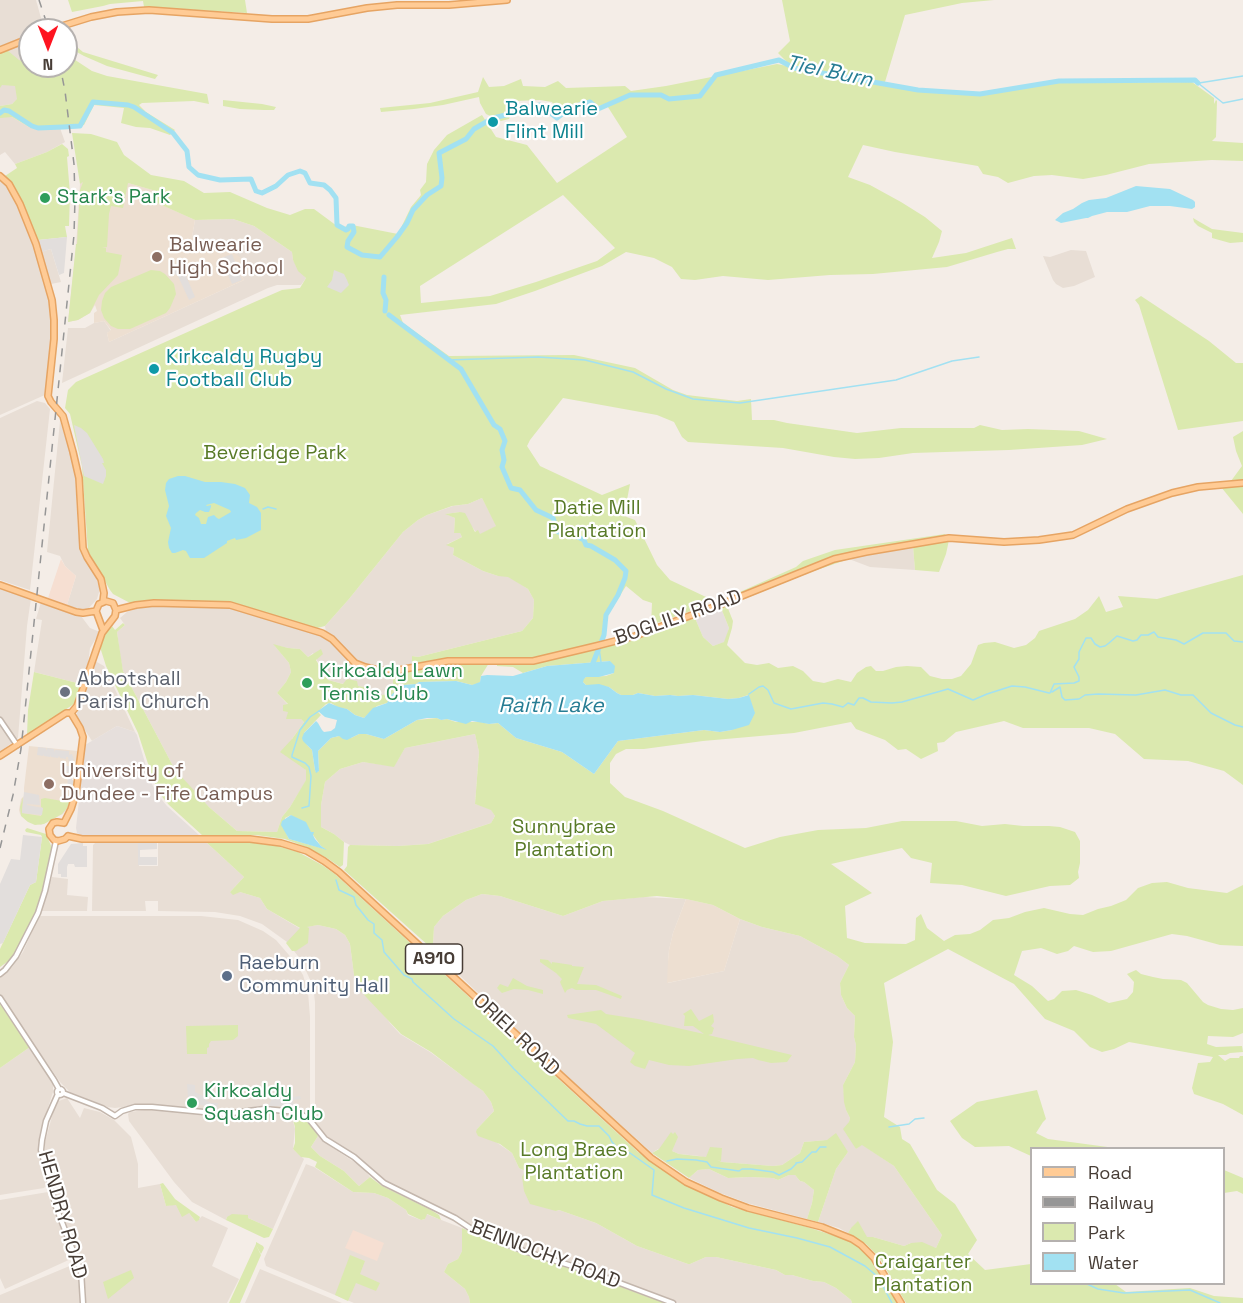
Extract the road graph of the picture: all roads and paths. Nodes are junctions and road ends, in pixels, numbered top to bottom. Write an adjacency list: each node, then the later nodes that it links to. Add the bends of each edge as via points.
1 (507, 0): 2 (main road, via 397,5 308,19 149,10)
2 (78, 21)
3 (18, 43): 4 (main road)
4 (0, 50)
5 (0, 176): 8 (main road, via 20,204 52,300 55,326 49,398 63,416 73,452 79,476 83,548 101,579)
6 (1243, 483): 9 (main road, BOGLILY ROAD, via 1178,492 1127,509 1073,535 1004,542 949,538 834,559 634,636 532,661 448,661 378,670 355,663 322,633 230,605 154,603)
7 (0, 585): 10 (main road, via 76,612)
8 (103, 601): 9 (main road, via 111,602); 10 (main road)
9 (116, 610): 12 (main road)
10 (96, 611): 11 (main road)
11 (100, 619): 12 (main road); 13 (main road)
12 (111, 619): 13 (main road)
13 (103, 630): 14 (main road, via 77,706)
14 (71, 713): 16 (main road); 18 (main road, via 83,737)
15 (0, 720): 16 (street)
16 (17, 745): 17 (main road)
17 (0, 756)
18 (67, 829): 19 (main road, A910, via 63,841); 19 (main road, via 55,822 50,827 50,835); 25 (main road, ORIEL ROAD / A910, via 82,839 250,839 307,851 339,872 651,1158 686,1182 721,1198 852,1239 874,1258)
19 (56, 841): 20 (street, via 38,913 16,956)
20 (0, 974)
21 (0, 998): 22 (street)
22 (60, 1092): 23 (street, HENDRY ROAD, via 46,1121 41,1150 56,1208 81,1271); 24 (street, BENNOCHY ROAD, via 115,1116 135,1107 224,1114 264,1109 297,1112 384,1184 476,1232)
23 (84, 1303)
24 (673, 1303)
25 (901, 1303)

